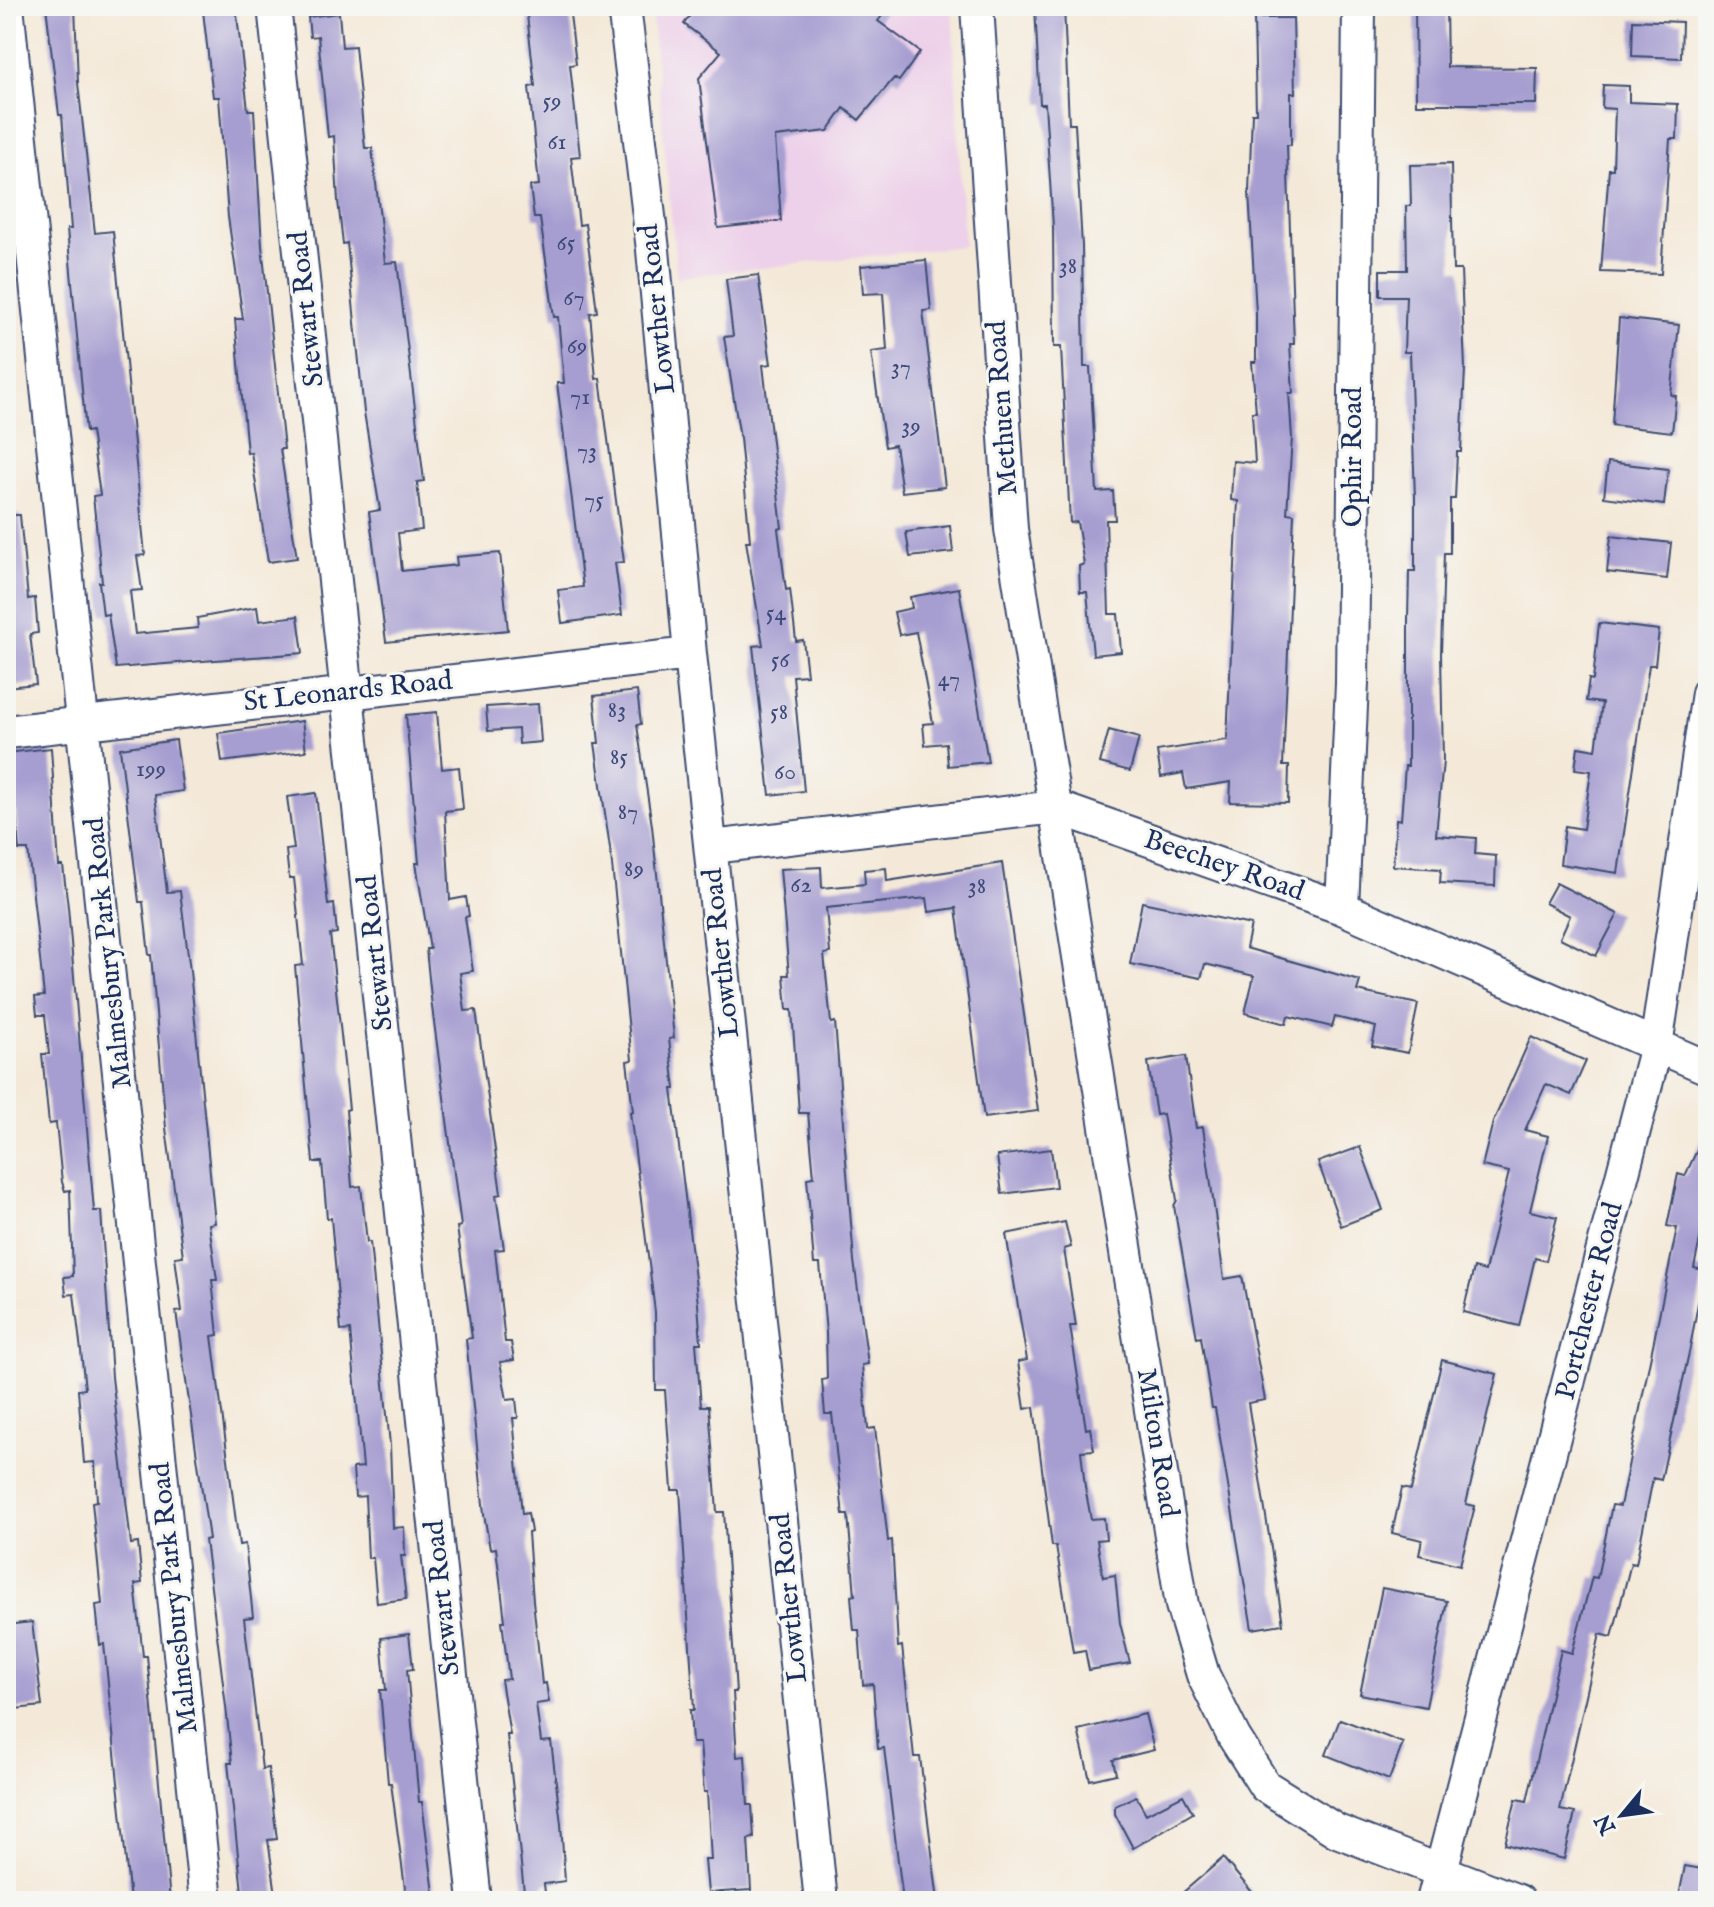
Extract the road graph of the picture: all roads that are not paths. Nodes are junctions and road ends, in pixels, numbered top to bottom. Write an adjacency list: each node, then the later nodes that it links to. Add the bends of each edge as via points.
1 (7, 6): 9 (street, Malmesbury Park Road)
2 (274, 6): 7 (street, Stewart Road)
3 (624, 6): 6 (street, Lowther Road, via 653,250)
4 (977, 6): 11 (street, Methuen Road, via 1011,529)
5 (1359, 6): 13 (street, Ophir Road, via 1352,683)
6 (690, 654): 7 (street, St Leonards Road); 12 (street, Lowther Road)
7 (349, 692): 9 (street, St Leonards Road); 18 (street, Stewart Road)
8 (1708, 693): 14 (street, Portchester Road)
9 (85, 721): 10 (street, St Leonards Road); 17 (street, Malmesbury Park Road)
10 (6, 732)
11 (1056, 807): 12 (street, Beechey Road); 13 (street, Beechey Road); 16 (street, Milton Road, via 1182,1605 1203,1675 1265,1786)
12 (712, 847): 19 (street, Lowther Road)
13 (1342, 908): 14 (street, Beechey Road)
14 (1656, 1046): 15 (street, Beechey Road); 16 (street, Portchester Road, via 1493,1681)
15 (1708, 1068)
16 (1435, 1885): 20 (street, Milton Road)
17 (206, 1901)
18 (475, 1901)
19 (821, 1901)
20 (1518, 1901)

